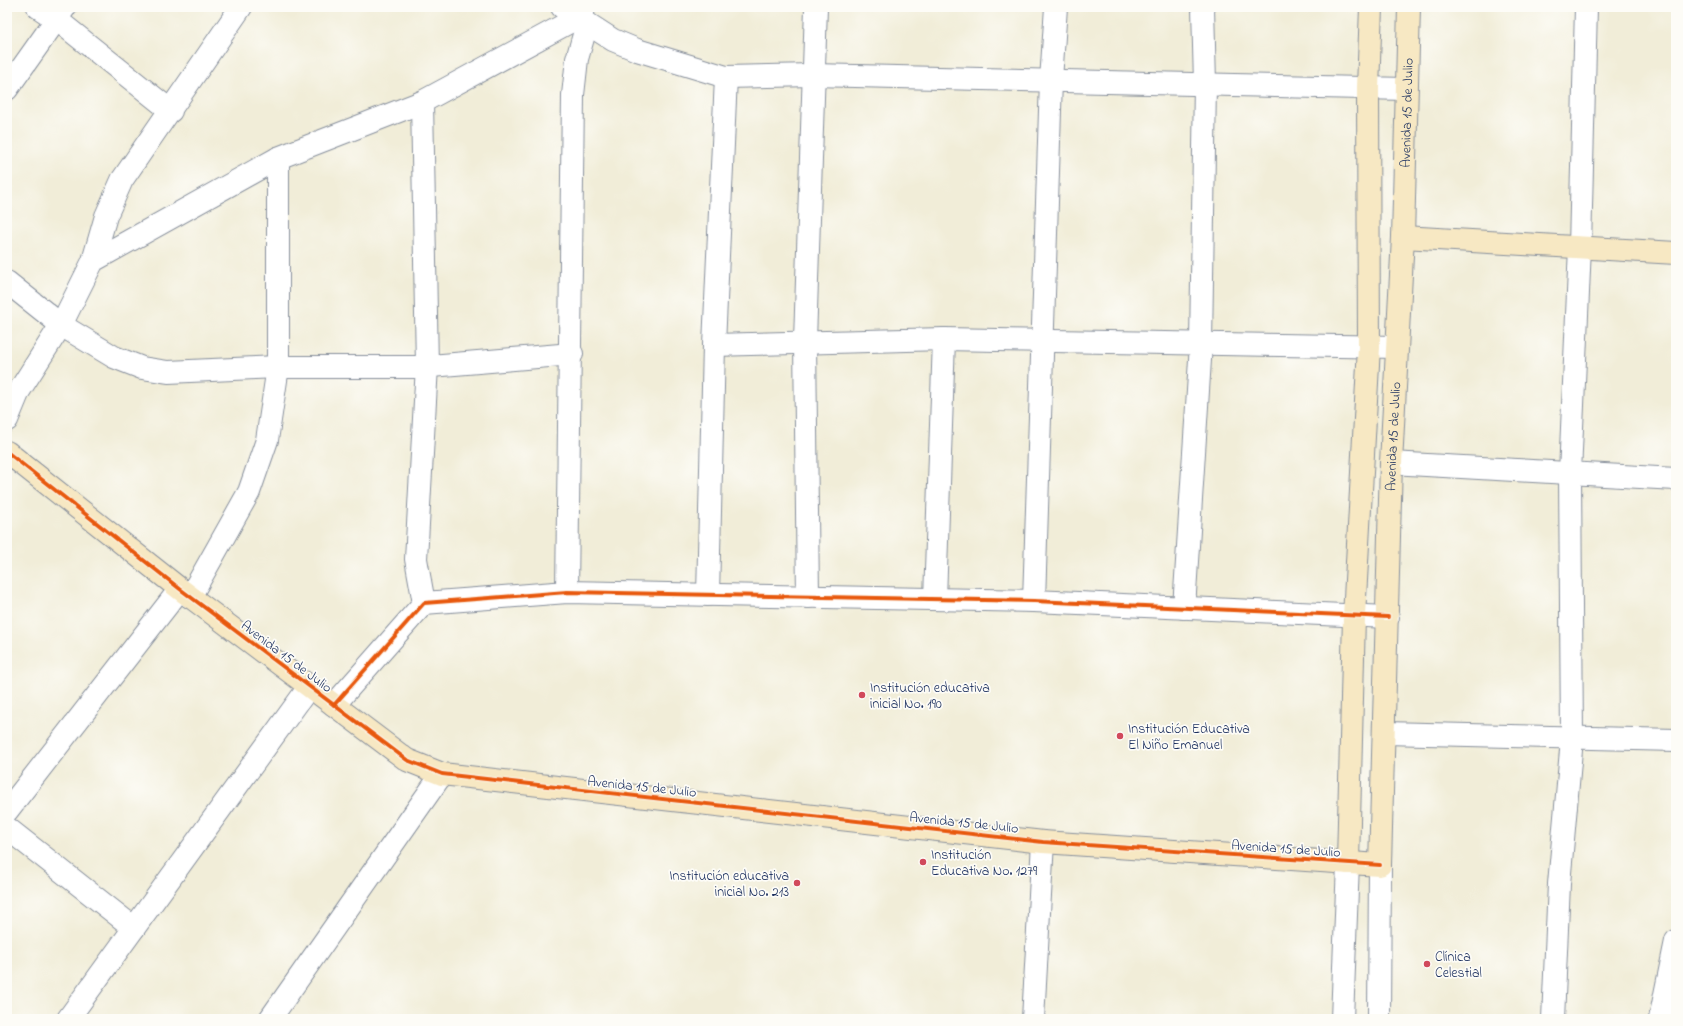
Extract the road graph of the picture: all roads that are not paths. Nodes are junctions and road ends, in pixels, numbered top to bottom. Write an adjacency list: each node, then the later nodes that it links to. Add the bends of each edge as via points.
1 (38, 7): 9 (street)
2 (241, 7): 19 (street)
3 (816, 7): 11 (street)
4 (1056, 7): 13 (street)
5 (1203, 7): 14 (street)
6 (1371, 7): 15 (street, Avenida 15 de Julio)
7 (1409, 7): 17 (street, Avenida 15 de Julio)
8 (1586, 7): 22 (street)
9 (61, 13): 16 (street); 19 (street)
10 (578, 14): 12 (street, via 613,40 637,50); 18 (street); 34 (street, via 574,82)
11 (813, 75): 12 (street); 13 (street); 28 (street)
12 (726, 77): 31 (street)
13 (1050, 80): 14 (street); 29 (street)
14 (1205, 84): 15 (street); 30 (street)
15 (1368, 88): 17 (street); 32 (street, Avenida 15 de Julio)
16 (7, 89)
17 (1406, 89): 21 (street, Avenida 15 de Julio)
18 (422, 102): 20 (street); 36 (street)
19 (171, 111): 24 (street, via 122,180 106,216)
20 (278, 158): 24 (street); 35 (street)
21 (1403, 237): 22 (street); 33 (street, Avenida 15 de Julio)
22 (1580, 247): 23 (street); 40 (street)
23 (1676, 253)
24 (93, 262): 26 (street)
25 (7, 282): 26 (street)
26 (61, 325): 35 (street, via 114,357 142,368 168,372); 37 (street, via 19,391)
27 (944, 339): 28 (street); 29 (street); 46 (street)
28 (805, 341): 31 (street); 45 (street)
29 (1043, 341): 30 (street); 47 (street)
30 (1201, 344): 32 (street); 49 (street)
31 (714, 345): 44 (street)
32 (1369, 347): 33 (street); 50 (street, Avenida 15 de Julio)
33 (1397, 347): 39 (street, Avenida 15 de Julio)
34 (572, 354): 36 (street); 42 (street)
35 (278, 366): 36 (street); 43 (street, via 267,440 249,492)
36 (427, 366): 48 (street, via 416,559)
37 (7, 420)
38 (7, 452): 43 (street, Avenida 15 de Julio)
39 (1391, 463): 40 (street); 51 (street, Avenida 15 de Julio)
40 (1570, 473): 41 (street); 55 (street)
41 (1676, 479)
42 (567, 592): 44 (street); 48 (street)
43 (185, 593): 52 (street, Avenida 15 de Julio); 58 (street)
44 (708, 594): 45 (street)
45 (808, 597): 46 (street)
46 (935, 599): 47 (street)
47 (1034, 601): 49 (street)
48 (424, 604): 53 (street)
49 (1184, 608): 50 (street)
50 (1354, 616): 51 (street); 61 (street, Avenida 15 de Julio)
51 (1388, 617): 54 (street, Avenida 15 de Julio)
52 (309, 687): 53 (street, Avenida 15 de Julio); 63 (street)
53 (334, 705): 57 (street, Avenida 15 de Julio, via 407,760)
54 (1384, 733): 55 (street); 62 (street, Avenida 15 de Julio)
55 (1572, 739): 56 (street); 70 (street, via 1559,884)
56 (1676, 740)
57 (442, 774): 60 (street, Avenida 15 de Julio); 66 (street)
58 (7, 811)
59 (7, 828): 63 (street)
60 (1042, 842): 61 (street, Avenida 15 de Julio); 67 (street)
61 (1348, 863): 62 (street, Avenida 15 de Julio); 68 (street, Avenida 15 de Julio)
62 (1380, 865): 69 (street, Avenida 15 de Julio)
63 (134, 928): 65 (street)
64 (1676, 941): 71 (street)
65 (68, 1019)
66 (270, 1019)
67 (1033, 1019)
68 (1342, 1019)
69 (1379, 1019)
70 (1553, 1019)
71 (1660, 1019)

